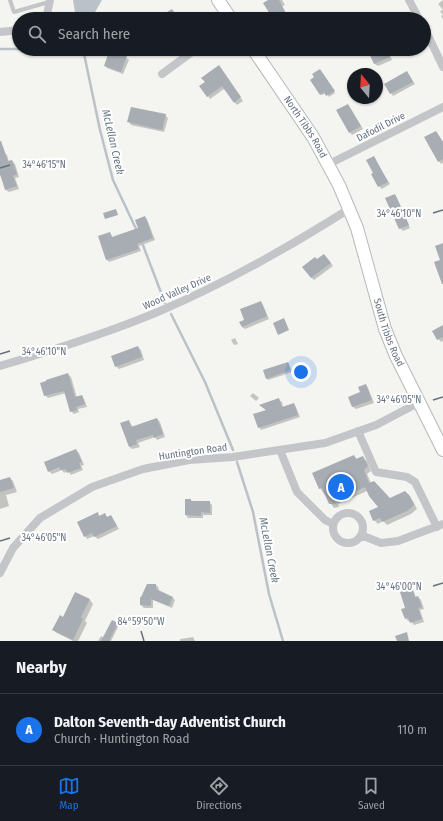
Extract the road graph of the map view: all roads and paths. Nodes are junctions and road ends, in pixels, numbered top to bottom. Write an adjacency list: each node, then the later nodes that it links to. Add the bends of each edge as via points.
1 (10, 0): 4 (lane, via 14,12)
2 (218, 0): 6 (street)
3 (409, 0): 7 (street)
4 (50, 1): 5 (street)
5 (48, 12)
6 (226, 12)
7 (416, 12)
8 (12, 31): 9 (street)
9 (0, 32)
10 (431, 42): 13 (street)
11 (186, 56): 14 (street)
12 (258, 56): 16 (street, North Tibbs Road)
13 (443, 67)
14 (162, 74)
15 (443, 107): 16 (street, Dafodil Drive)
16 (329, 164): 17 (street, North Tibbs Road)
17 (349, 209): 18 (street, Wood Valley Drive, via 231,278 161,311 91,338); 19 (street, South Tibbs Road, via 368,265 385,329)
18 (0, 366)
19 (418, 403): 20 (street, Huntington Road, via 376,425); 22 (street, South Tibbs Road)
20 (358, 431): 21 (street, Huntington Road, via 325,443); 24 (street, via 376,472 407,477 415,482)
21 (280, 450): 23 (street, via 296,492 324,520); 26 (street, Huntington Road, via 189,460 143,469 92,487 40,518 13,548)
22 (443, 450)
23 (334, 524): 25 (street, via 334,534 340,541 354,542); 25 (street, via 339,516 353,514 361,521)
24 (440, 526): 25 (street, via 398,541 382,543)
25 (361, 535)
26 (0, 573)

